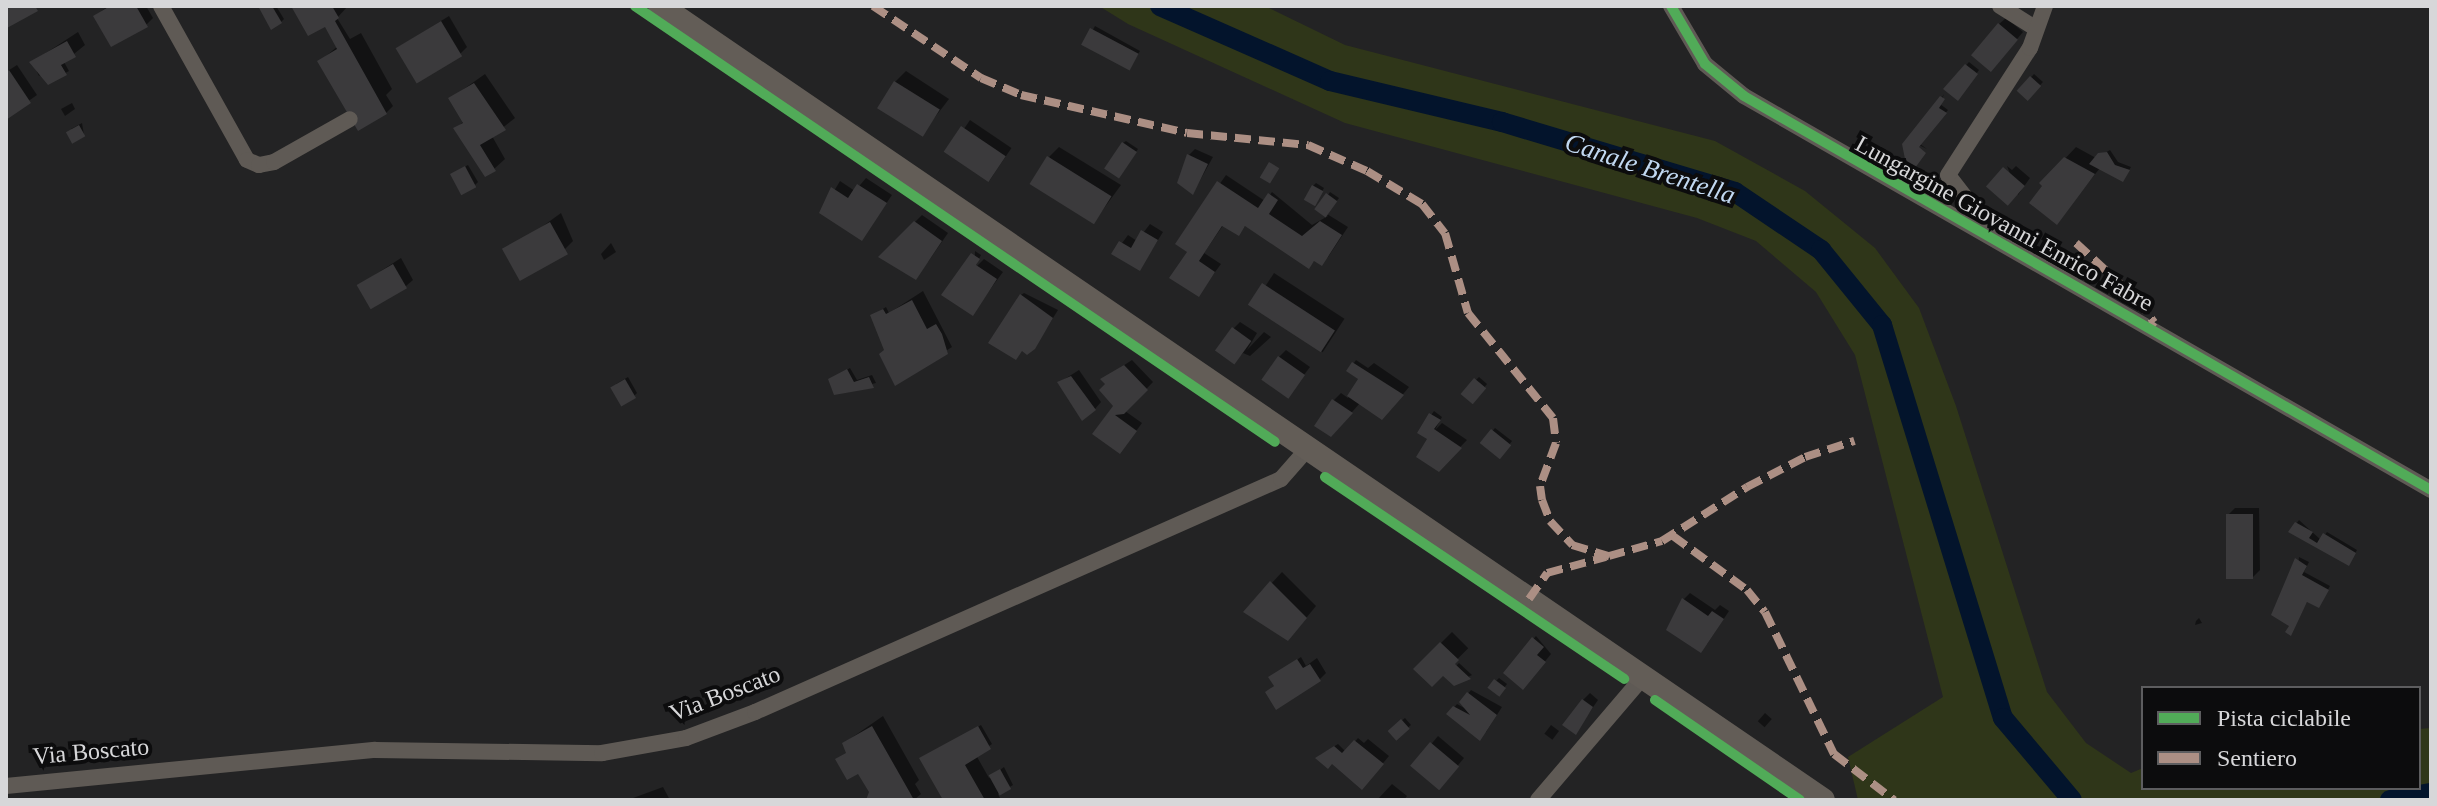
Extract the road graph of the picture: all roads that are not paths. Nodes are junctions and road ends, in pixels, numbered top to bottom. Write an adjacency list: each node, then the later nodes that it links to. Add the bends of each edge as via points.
1 (161, 6): 7 (street, via 247,160 259,165 274,162)
2 (660, 6): 9 (main road)
3 (1671, 6): 8 (street, Lungargine Giovanni Enrico Fabre, via 1705,64 1744,96)
4 (2000, 6): 6 (street)
5 (2045, 6): 6 (street, Lungargine Giovanni Enrico Fabre)
6 (2035, 28): 8 (street, Lungargine Giovanni Enrico Fabre, via 2030,48 1948,175)
7 (350, 119)
8 (2002, 246): 10 (street, Lungargine Giovanni Enrico Fabre, via 2283,401)
9 (1309, 447): 11 (main road); 12 (street, Via Boscato, via 1281,479 686,738 602,753 375,750)
10 (2431, 490)
11 (1643, 677): 13 (street); 14 (main road)
12 (6, 786)
13 (1538, 800)
14 (1823, 800)

